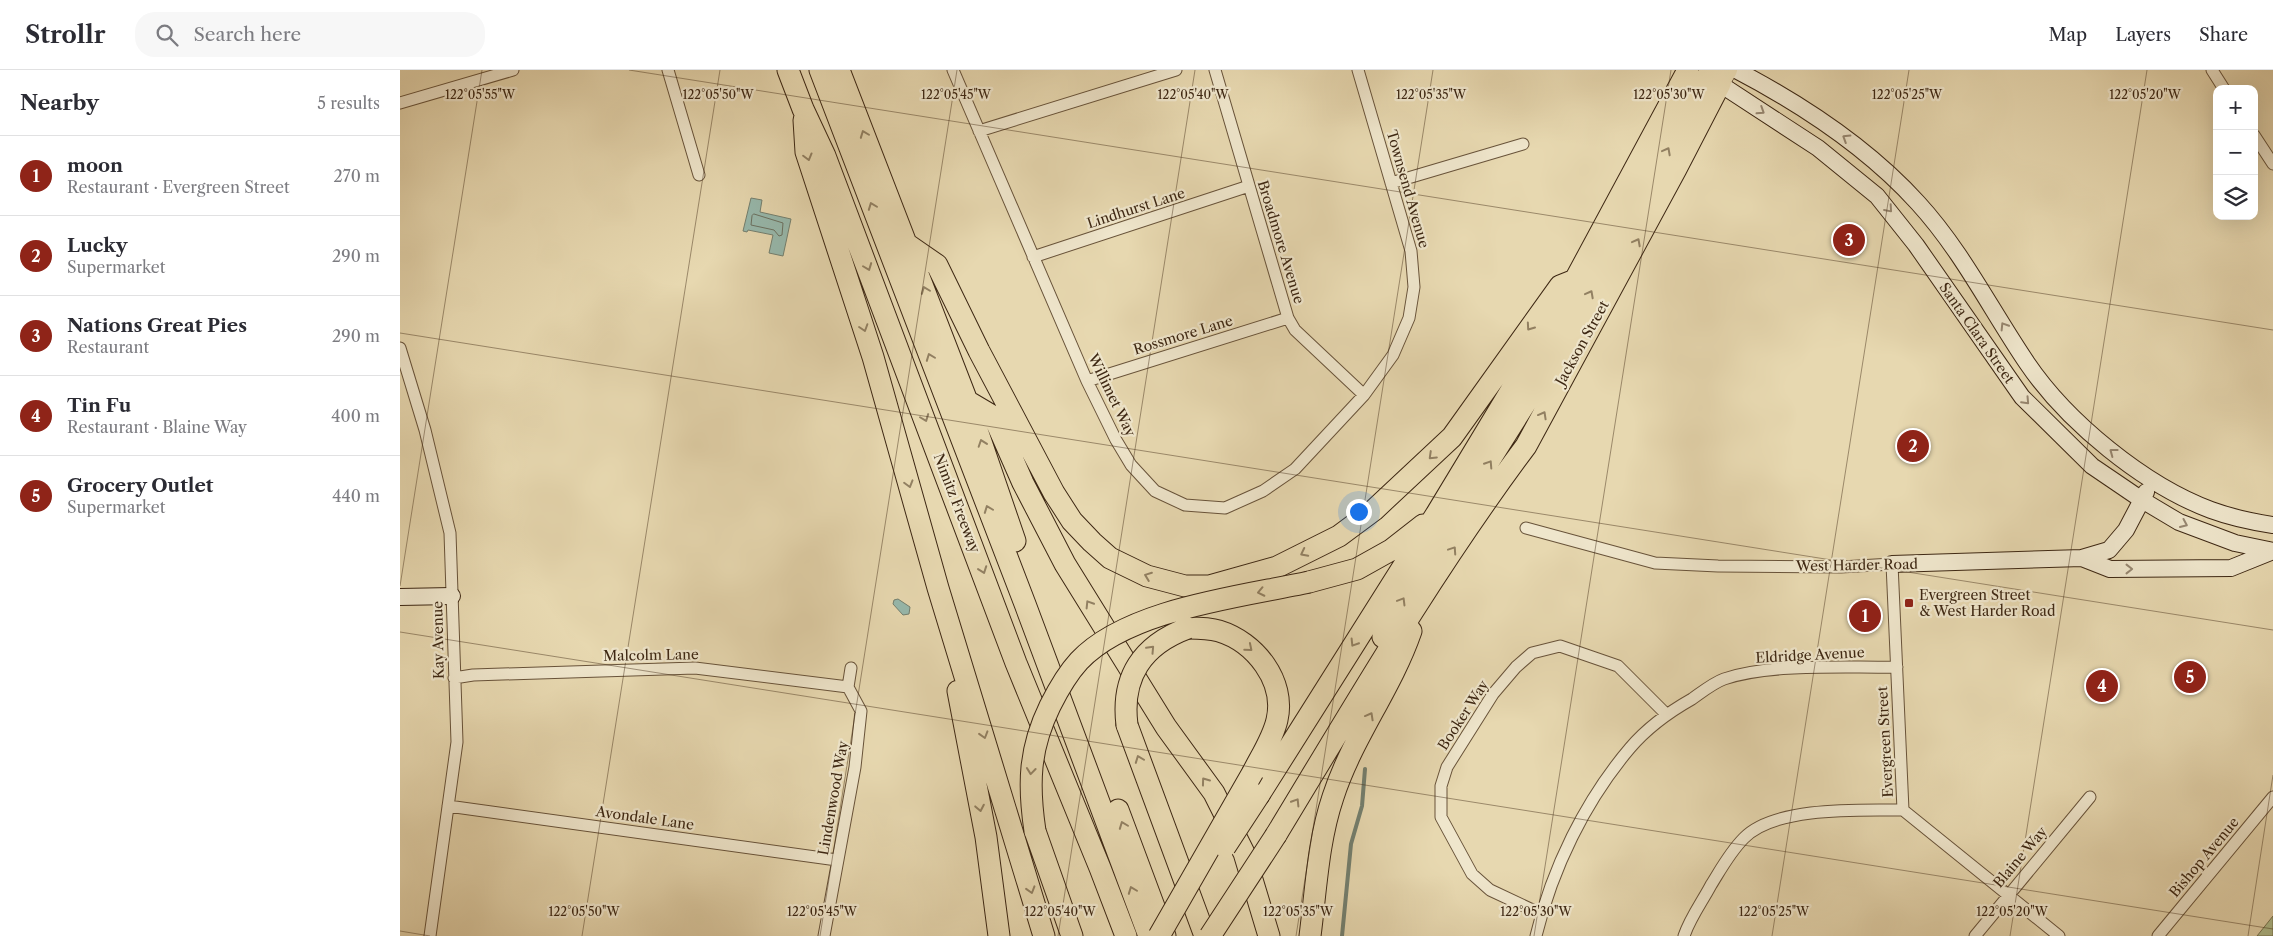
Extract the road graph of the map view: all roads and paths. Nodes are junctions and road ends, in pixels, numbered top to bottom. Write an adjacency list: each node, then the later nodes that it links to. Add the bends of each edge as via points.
1 (511, 70): 16 (street)
2 (668, 70): 23 (street)
3 (788, 70): 17 (highway, Nimitz Freeway)
4 (808, 70): 21 (highway, via 829,127)
5 (820, 70): 66 (highway, one-way to 5)
6 (839, 70): 26 (highway, one-way to 6)
7 (953, 70): 18 (street, Willimet Way)
8 (1176, 70): 18 (street)
9 (1215, 70): 25 (street, Broadmore Avenue)
10 (1358, 70): 24 (street, Townsend Avenue)
11 (1688, 70): 28 (highway)
12 (1736, 70): 34 (main road, Santa Clara Street, one-way to 12, via 2109,450 2064,408 2027,363 1969,270 1937,226 1885,169 1853,142)
13 (2212, 70): 15 (street)
14 (1718, 74): 35 (main road, Santa Clara Street, one-way to 35, via 1877,196 1899,221 2022,397 2092,466); 43 (highway, Jackson Street, one-way to 14, via 1526,446 1667,186); 52 (highway, one-way to 14, via 1399,604 1567,337)
15 (2221, 85)
16 (400, 104)
17 (803, 109): 21 (highway, Nimitz Freeway); 42 (highway, one-way to 42, via 806,152 873,357)
18 (979, 132): 27 (street, Willimet Way)
19 (2258, 141): 22 (street)
20 (1523, 144): 24 (street)
21 (826, 156): 65 (highway, Nimitz Freeway, one-way to 65, via 1016,663)
22 (2273, 164)
23 (699, 175)
24 (1391, 183): 32 (street, Townsend Avenue, via 1412,251 1414,287 1409,318 1393,355)
25 (1249, 186): 27 (street, Lindhurst Lane); 29 (street, Broadmore Avenue)
26 (908, 244): 28 (highway, one-way to 26, via 1560,286 1452,437 1374,510 1339,536 1276,567 1209,586 1185,586 1147,576 1110,558 1072,521 996,384 937,265); 33 (highway, one-way to 26)
27 (1033, 257): 31 (street, Willimet Way)
28 (1574, 280): 36 (highway, via 1570,293)
29 (1288, 318): 31 (street, Rossmore Lane); 32 (street, Broadmore Avenue, via 1295,330)
30 (400, 348): 44 (street, Kay Avenue, via 425,430 450,533)
31 (1087, 380): 32 (street, Willimet Way, via 1131,466 1154,491 1185,505 1224,508 1263,492 1295,469)
32 (1364, 395)
33 (967, 401): 68 (highway, one-way to 33, via 1022,560); 71 (highway, one-way to 33, via 1244,853 1214,793 1166,727 1064,564 994,417)
34 (2153, 480): 35 (main road, West Harder Road); 37 (main road, Santa Clara Street, via 2212,511)
35 (2142, 500): 39 (main road, Santa Clara Street, one-way to 39, via 2179,522 2206,533); 40 (main road, West Harder Road, via 2126,530 2109,550)
36 (1437, 513): 64 (highway, one-way to 64, bridge, via 1390,550 1357,569 1148,619 1115,634 1078,662 1059,688 1039,732 1030,777 1035,831); 68 (highway, one-way to 68, bridge, via 1259,795)
37 (2273, 525)
38 (1526, 528): 41 (street, West Harder Road, via 1655,563 1841,567)
39 (2273, 551): 40 (main road, one-way to 39, via 2110,569 2231,568)
40 (2082, 558): 41 (main road, West Harder Road)
41 (1892, 564): 46 (street, Evergreen Street)
42 (938, 588): 62 (highway, one-way to 62, via 986,837); 63 (highway, one-way to 63)
43 (1426, 591): 51 (highway, one-way to 43, via 1401,660); 52 (highway)
44 (452, 596): 45 (main road); 48 (street, Kay Avenue)
45 (400, 597)
46 (1897, 667): 50 (street, Eldridge Avenue, via 1755,671 1722,680); 56 (street, Evergreen Street)
47 (851, 668): 49 (street)
48 (454, 678): 49 (street, Malcolm Lane, via 695,668); 55 (street, Kay Avenue, via 458,742)
49 (848, 687): 57 (street, Lindenwood Way, via 861,711 855,767)
50 (1666, 714): 59 (street, Eldridge Avenue, via 1630,747 1596,793 1563,855); 59 (street, Booker Way, via 1618,666 1560,646 1532,654 1492,694 1447,767 1441,786 1441,818 1472,874 1490,890)
51 (1349, 760): 72 (highway, via 1333,796 1321,845); 73 (highway, via 1330,857)
52 (1316, 769): 70 (highway, one-way to 52, bridge)
53 (2090, 797): 58 (street, Blaine Way)
54 (2273, 797): 78 (street, Bishop Avenue)
55 (448, 806): 57 (street, Avondale Lane); 60 (street, Kay Avenue)
56 (1904, 810): 58 (street, Evergreen Street); 75 (street, via 1800,814 1764,824 1745,837 1728,858)
57 (837, 860): 61 (street, Lindenwood Way)
58 (2008, 895): 76 (street, Blaine Way); 77 (street, Evergreen Street)
59 (1541, 914): 74 (street, Eldridge Avenue)
60 (430, 936)
61 (824, 936)
62 (999, 936)
63 (1044, 936)
64 (1072, 936)
65 (1126, 936)
66 (1149, 936)
67 (1159, 936): 69 (highway, one-way to 67, bridge, via 1127,726 1124,704 1128,683 1140,662 1155,645 1188,628 1220,631 1248,646 1267,666 1279,698 1277,720 1268,743 1252,772)
68 (1165, 936)
69 (1205, 936)
70 (1210, 936)
71 (1269, 936)
72 (1310, 936)
73 (1324, 936)
74 (1536, 936)
75 (1684, 936)
76 (1975, 936)
77 (2058, 936)
78 (2158, 936)

